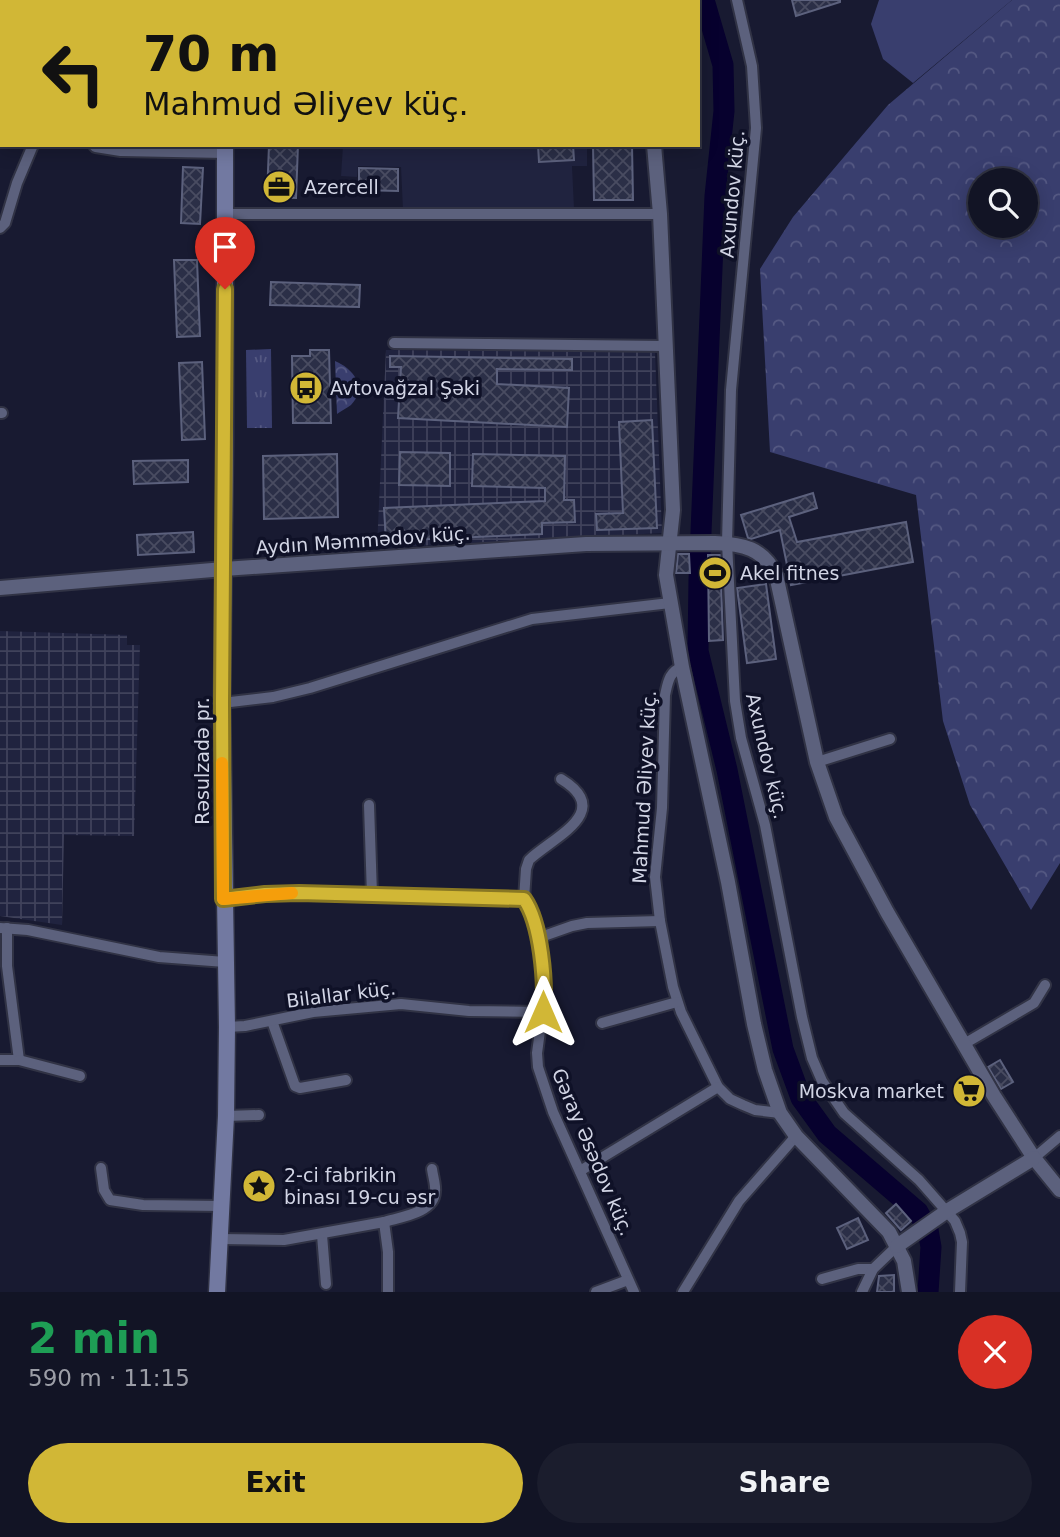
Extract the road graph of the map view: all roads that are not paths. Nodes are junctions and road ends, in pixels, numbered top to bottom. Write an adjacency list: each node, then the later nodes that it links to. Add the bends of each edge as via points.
1 (737, 0): 12 (street, Axundov küç., via 752,66 756,128)
2 (32, 147): 8 (street)
3 (108, 147): 5 (street)
4 (654, 147): 7 (street)
5 (225, 148): 6 (main road, Rəsulzadə pr.)
6 (225, 214): 7 (street); 13 (main road, Rəsulzadə pr.)
7 (660, 214): 10 (street)
8 (0, 228)
9 (394, 343): 10 (street)
10 (666, 346): 11 (street, via 673,510)
11 (670, 542): 12 (street, Aydın Məmmədov küç.); 13 (street, Aydın Məmmədov küç.); 15 (street, via 666,575)
12 (721, 543): 19 (street, Aydın Məmmədov küç., via 760,553 776,575); 52 (street, Axundov küç., via 741,737 765,825 812,1059 844,1113 919,1180)
13 (224, 569): 14 (street, Aydın Məmmədov küç.); 17 (main road, Rəsulzadə pr.)
14 (0, 589)
15 (670, 603): 16 (street); 17 (street, via 532,619 310,688)
16 (682, 667): 25 (street, Mahmud Əliyev küç., via 668,679 665,695 655,877); 41 (street, via 754,1024)
17 (222, 703): 23 (main road, Rəsulzadə pr.)
18 (890, 739): 19 (street)
19 (817, 762): 35 (street, Aydın Məmmədov küç., via 849,843)
20 (561, 779): 24 (street, via 579,793 581,816 529,860)
21 (369, 805): 22 (street)
22 (372, 895): 23 (street, via 299,893); 24 (street)
23 (223, 899): 28 (main road, Rəsulzadə pr.)
24 (524, 899): 27 (street, Gəray Əsədov küç., via 535,919)
25 (660, 920): 27 (street, via 587,923); 30 (street, Mahmud Əliyev küç.)
26 (4, 928): 28 (street, via 159,957); 37 (street)
27 (538, 938): 31 (street, Gəray Əsədov küç.)
28 (225, 962): 34 (main road, Rəsulzadə pr.)
29 (1045, 985): 35 (street, via 1034,1003)
30 (677, 1002): 33 (street); 40 (street, Mahmud Əliyev küç.)
31 (543, 1012): 32 (street, Bilallar küç., via 401,1004 313,1012); 49 (street, Gəray Əsədov küç., via 538,1066)
32 (272, 1021): 34 (street, Bilallar küç.); 39 (street, via 295,1086)
33 (602, 1023)
34 (227, 1027): 43 (main road, Rəsulzadə pr.)
35 (964, 1044): 46 (street, Aydın Məmmədov küç.)
36 (0, 1060): 37 (street)
37 (19, 1060): 38 (street)
38 (80, 1076)
39 (346, 1080)
40 (718, 1087): 41 (street, Mahmud Əliyev küç., via 743,1105); 49 (street)
41 (780, 1113): 44 (street)
42 (259, 1115): 43 (street)
43 (226, 1116): 51 (main road, Rəsulzadə pr.)
44 (796, 1136): 56 (street, via 877,1218); 65 (street, via 739,1201)
45 (1060, 1136): 46 (street)
46 (1034, 1158): 50 (street, Aydın Məmmədov küç.); 52 (street)
47 (101, 1168): 51 (street, via 110,1200)
48 (432, 1169): 53 (street, via 433,1202)
49 (580, 1171): 59 (street, Gəray Əsədov küç.)
50 (1060, 1190)
51 (222, 1206): 55 (main road, Rəsulzadə pr.)
52 (943, 1215): 56 (street); 68 (street, Axundov küç., via 960,1233)
53 (384, 1222): 54 (street); 62 (street)
54 (322, 1235): 55 (street); 60 (street)
55 (220, 1240): 61 (main road, Rəsulzadə pr.)
56 (897, 1246): 57 (street); 67 (street)
57 (873, 1269): 58 (street); 66 (street)
58 (822, 1279)
59 (628, 1280): 63 (street); 64 (street, Gəray Əsədov küç.)
60 (326, 1284)
61 (216, 1292)
62 (388, 1292)
63 (596, 1292)
64 (634, 1292)
65 (682, 1292)
66 (862, 1292)
67 (909, 1292)
68 (960, 1292)

